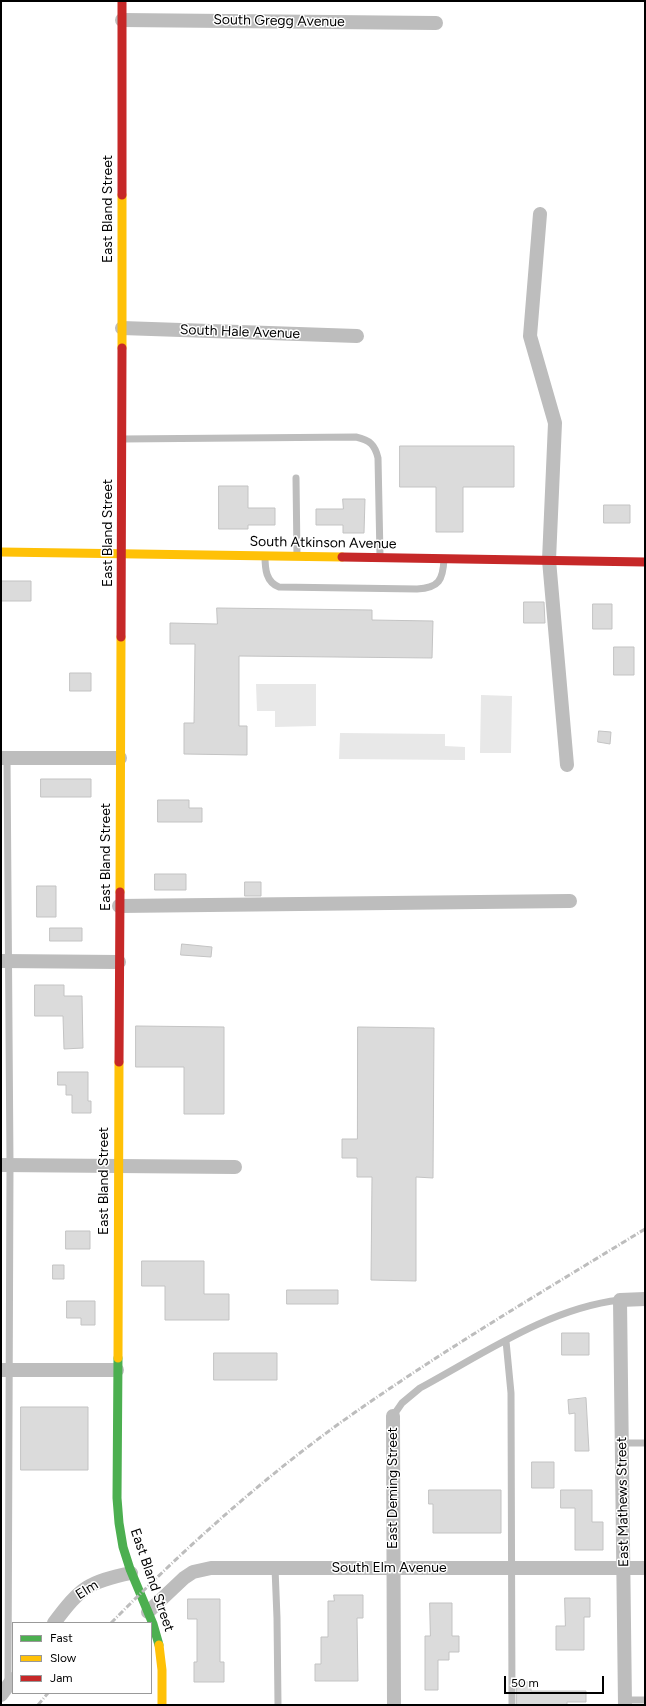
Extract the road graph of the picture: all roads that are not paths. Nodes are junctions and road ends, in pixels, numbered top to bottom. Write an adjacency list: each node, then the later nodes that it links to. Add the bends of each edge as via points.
1 (122, 1): 2 (street, East Bland Street)
2 (122, 20): 3 (street, South Gregg Avenue); 5 (street, East Bland Street)
3 (436, 23)
4 (540, 214): 15 (street, via 530,336 555,423)
5 (122, 328): 6 (street, South Hale Avenue); 7 (street, East Bland Street)
6 (357, 336)
7 (122, 439): 10 (street, East Bland Street); 13 (lane, via 366,440 376,448 378,458)
8 (296, 478): 12 (lane)
9 (1, 552): 10 (street, South Atkinson Avenue)
10 (122, 554): 11 (street, South Atkinson Avenue); 18 (street, East Bland Street)
11 (264, 556): 12 (street, South Atkinson Avenue); 14 (lane, via 269,582 279,587 310,588 426,589 439,582)
12 (297, 556): 13 (street, South Atkinson Avenue)
13 (380, 558): 14 (street, South Atkinson Avenue)
14 (444, 559): 15 (street, South Atkinson Avenue)
15 (549, 560): 16 (street, South Atkinson Avenue); 19 (street)
16 (645, 562)
17 (4, 758): 18 (street); 20 (lane)
18 (120, 758): 22 (street, East Bland Street)
19 (567, 765)
20 (4, 857): 23 (lane)
21 (570, 900): 22 (street)
22 (119, 906): 24 (street, East Bland Street)
23 (5, 961): 24 (street); 26 (lane)
24 (119, 962): 28 (street, East Bland Street)
25 (1, 1065): 26 (lane)
26 (9, 1065): 27 (lane)
27 (6, 1165): 28 (street); 31 (lane)
28 (118, 1166): 29 (street); 36 (street, East Bland Street)
29 (235, 1167)
30 (1, 1270): 31 (lane)
31 (9, 1270): 35 (lane)
32 (645, 1299): 33 (street)
33 (620, 1300): 34 (lane, via 597,1303 565,1313); 38 (street, East Mathews Street)
34 (506, 1341): 37 (lane, via 420,1388 397,1408); 41 (lane, via 511,1393)
35 (5, 1370): 36 (street); 48 (lane)
36 (117, 1370): 45 (street, East Bland Street, via 117,1517)
37 (393, 1416): 44 (street, East Deming Street)
38 (622, 1443): 39 (lane); 42 (street, East Mathews Street)
39 (645, 1443)
40 (274, 1568): 44 (street, South Elm Avenue); 46 (street, South Elm Avenue, via 211,1568 193,1572); 52 (lane)
41 (512, 1568): 42 (street, South Elm Avenue); 44 (street, South Elm Avenue); 54 (lane)
42 (624, 1568): 43 (street, South Elm Avenue); 50 (street, East Mathews Street)
43 (645, 1568)
44 (393, 1569): 53 (street, East Deming Street)
45 (131, 1573): 46 (street, East Bland Street); 47 (street, Elm, via 92,1584 71,1600)
46 (148, 1612): 51 (street, East Bland Street, via 160,1651)
47 (55, 1622)
48 (7, 1687)
49 (645, 1700): 50 (lane)
50 (624, 1702)
51 (162, 1705)
52 (278, 1705)
53 (394, 1705)
54 (512, 1705)

